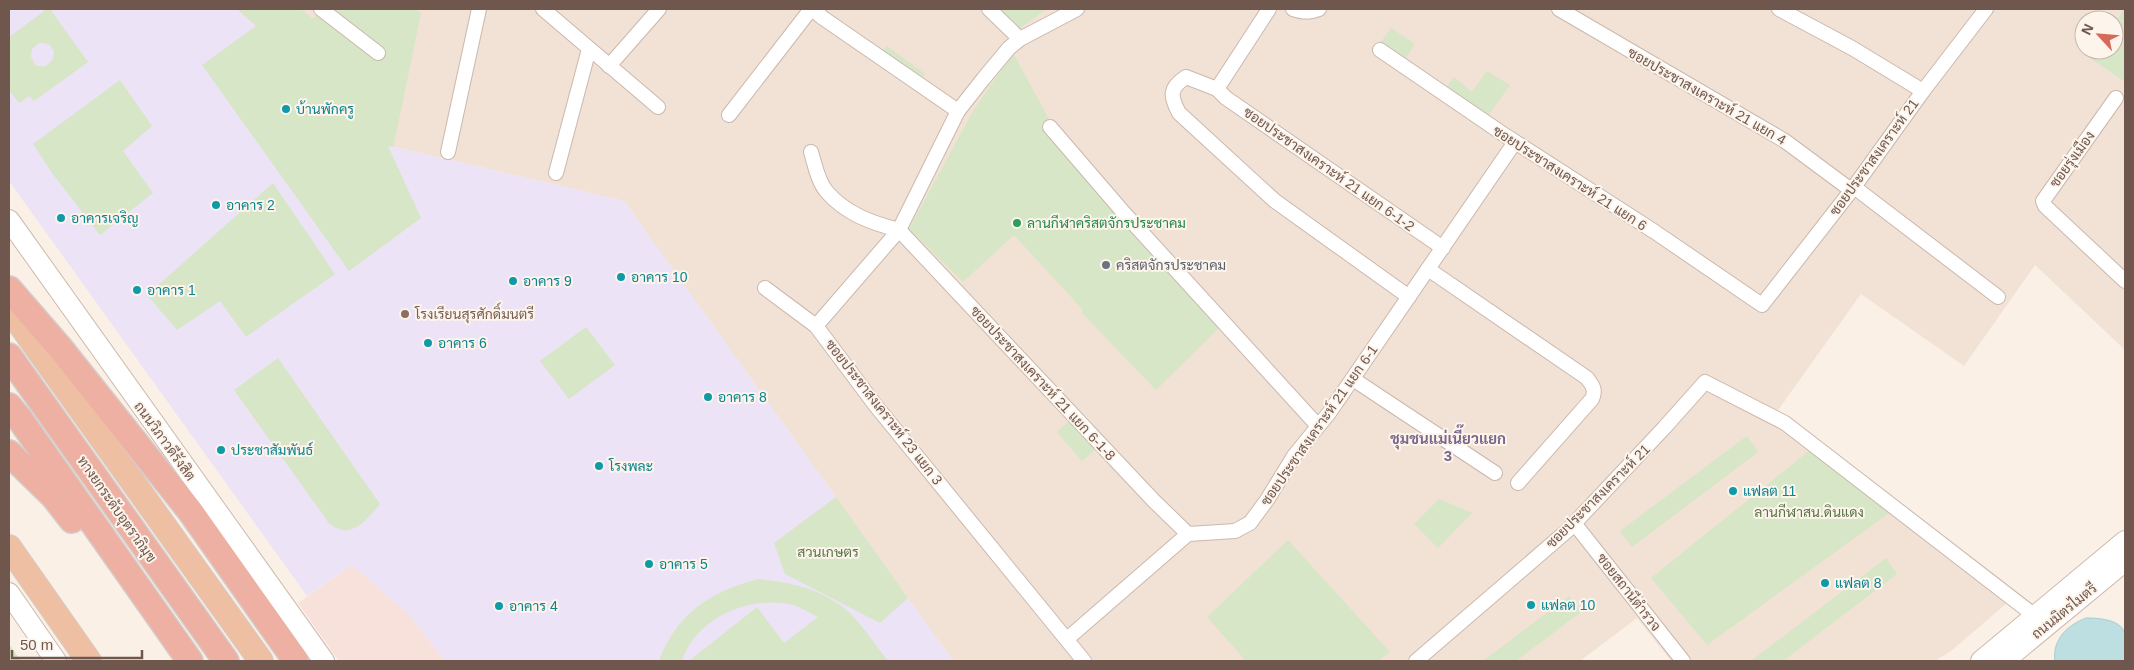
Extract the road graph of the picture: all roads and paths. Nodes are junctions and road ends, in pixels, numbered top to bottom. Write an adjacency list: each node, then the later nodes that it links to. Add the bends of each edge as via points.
1 (321, 9): 17 (street)
2 (479, 9): 27 (street)
3 (543, 9): 15 (street)
4 (659, 9): 18 (street)
5 (812, 9): 23 (street); 24 (street)
6 (989, 9): 14 (street)
7 (1077, 9): 14 (street, ซอยประชาสงเคราะห์ 23 แยก 3)
8 (1269, 9): 19 (street)
9 (1292, 9): 10 (street, via 1303,12)
10 (1319, 9)
11 (1559, 9): 30 (street, ซอยประชาสงเคราะห์ 21 แยก 4, via 1785,141)
12 (1779, 9): 20 (street)
13 (1986, 9): 20 (street, ซอยประชาสงเคราะห์ 21)
14 (1020, 39): 23 (street, ซอยประชาสงเคราะห์ 23 แยก 3)
15 (589, 49): 18 (street); 29 (street)
16 (1380, 50): 26 (street, ซอยประชาสงเคราะห์ 21 แยก 6)
17 (378, 53)
18 (609, 66): 22 (street)
19 (1218, 89): 33 (street, ซอยประชาสงเคราะห์ 21 แยก 6-1-2, via 1226,98); 38 (street, via 1186,77 1178,83 1172,99 1179,113 1276,201)
20 (1923, 91): 30 (street, ซอยประชาสงเคราะห์ 21)
21 (2116, 98): 35 (street, ซอยรุ่งเมือง, via 2043,200 2045,206)
22 (658, 108)
23 (958, 111): 32 (street, ซอยประชาสงเคราะห์ 23 แยก 3)
24 (729, 115)
25 (1050, 127): 46 (street)
26 (1515, 142): 33 (street, ซอยประชาสงเคราะห์ 21 แยก 6-1); 40 (street, ซอยประชาสงเคราะห์ 21 แยก 6)
27 (448, 152)
28 (811, 152): 32 (street, via 823,186 838,202 871,223)
29 (556, 173)
30 (1853, 188): 39 (street, ซอยประชาสงเคราะห์ 21 แยก 4); 40 (street, ซอยประชาสงเคราะห์ 21)
31 (9, 220): 65 (main road, ถนนวิภาวดีรังสิต)
32 (899, 230): 42 (street, ซอยประชาสงเคราะห์ 23 แยก 3); 51 (street, ซอยประชาสงเคราะห์ 21 แยก 6-1-8, via 1154,502)
33 (1443, 248): 34 (street, ซอยประชาสงเคราะห์ 21 แยก 6-1)
34 (1428, 269): 38 (street, ซอยประชาสงเคราะห์ 21 แยก 6-1); 49 (street, via 1587,378 1593,386 1595,393 1592,399)
35 (2125, 281)
36 (765, 288): 42 (street)
37 (9, 289): 64 (highway, via 190,511)
38 (1409, 297): 44 (street, ซอยประชาสงเคราะห์ 21 แยก 6-1)
39 (1998, 297)
40 (1762, 305)
41 (9, 310): 63 (highway)
42 (816, 326): 57 (street, ซอยประชาสงเคราะห์ 23 แยก 3, via 876,406)
43 (9, 356): 62 (highway, ทางยกระดับอุตราภิมุข)
44 (1353, 379): 46 (street, ซอยประชาสงเคราะห์ 21 แยก 6-1); 48 (street)
45 (14, 412): 61 (highway, ทางยกระดับอุตราภิมุข)
46 (1318, 426): 51 (street, ซอยประชาสงเคราะห์ 21 แยก 6-1, via 1250,523 1235,531)
47 (9, 453): 60 (highway, via 54,496 128,594)
48 (1495, 473)
49 (1518, 483)
50 (1574, 523): 56 (street, ซอยประชาสงเคราะห์ 21, via 1705,382 1785,423); 67 (street, ซอยประชาสงเคราะห์ 21); 68 (street, ซอยสถานีตำรวจ)
51 (1188, 534): 57 (street)
52 (2125, 541): 56 (main road)
53 (9, 547): 59 (highway)
54 (2125, 561): 56 (main road, ถนนมิตรไมตรี)
55 (9, 593): 58 (main road)
56 (2040, 621): 69 (main road); 70 (main road, ถนนมิตรไมตรี)
57 (1067, 639): 66 (street, ซอยประชาสงเคราะห์ 23 แยก 3)
58 (56, 661)
59 (89, 661)
60 (172, 661)
61 (190, 661)
62 (226, 661)
63 (261, 661)
64 (296, 661)
65 (324, 661)
66 (1084, 661)
67 (1416, 661)
68 (1682, 661)
69 (1981, 661)
70 (2004, 661)

